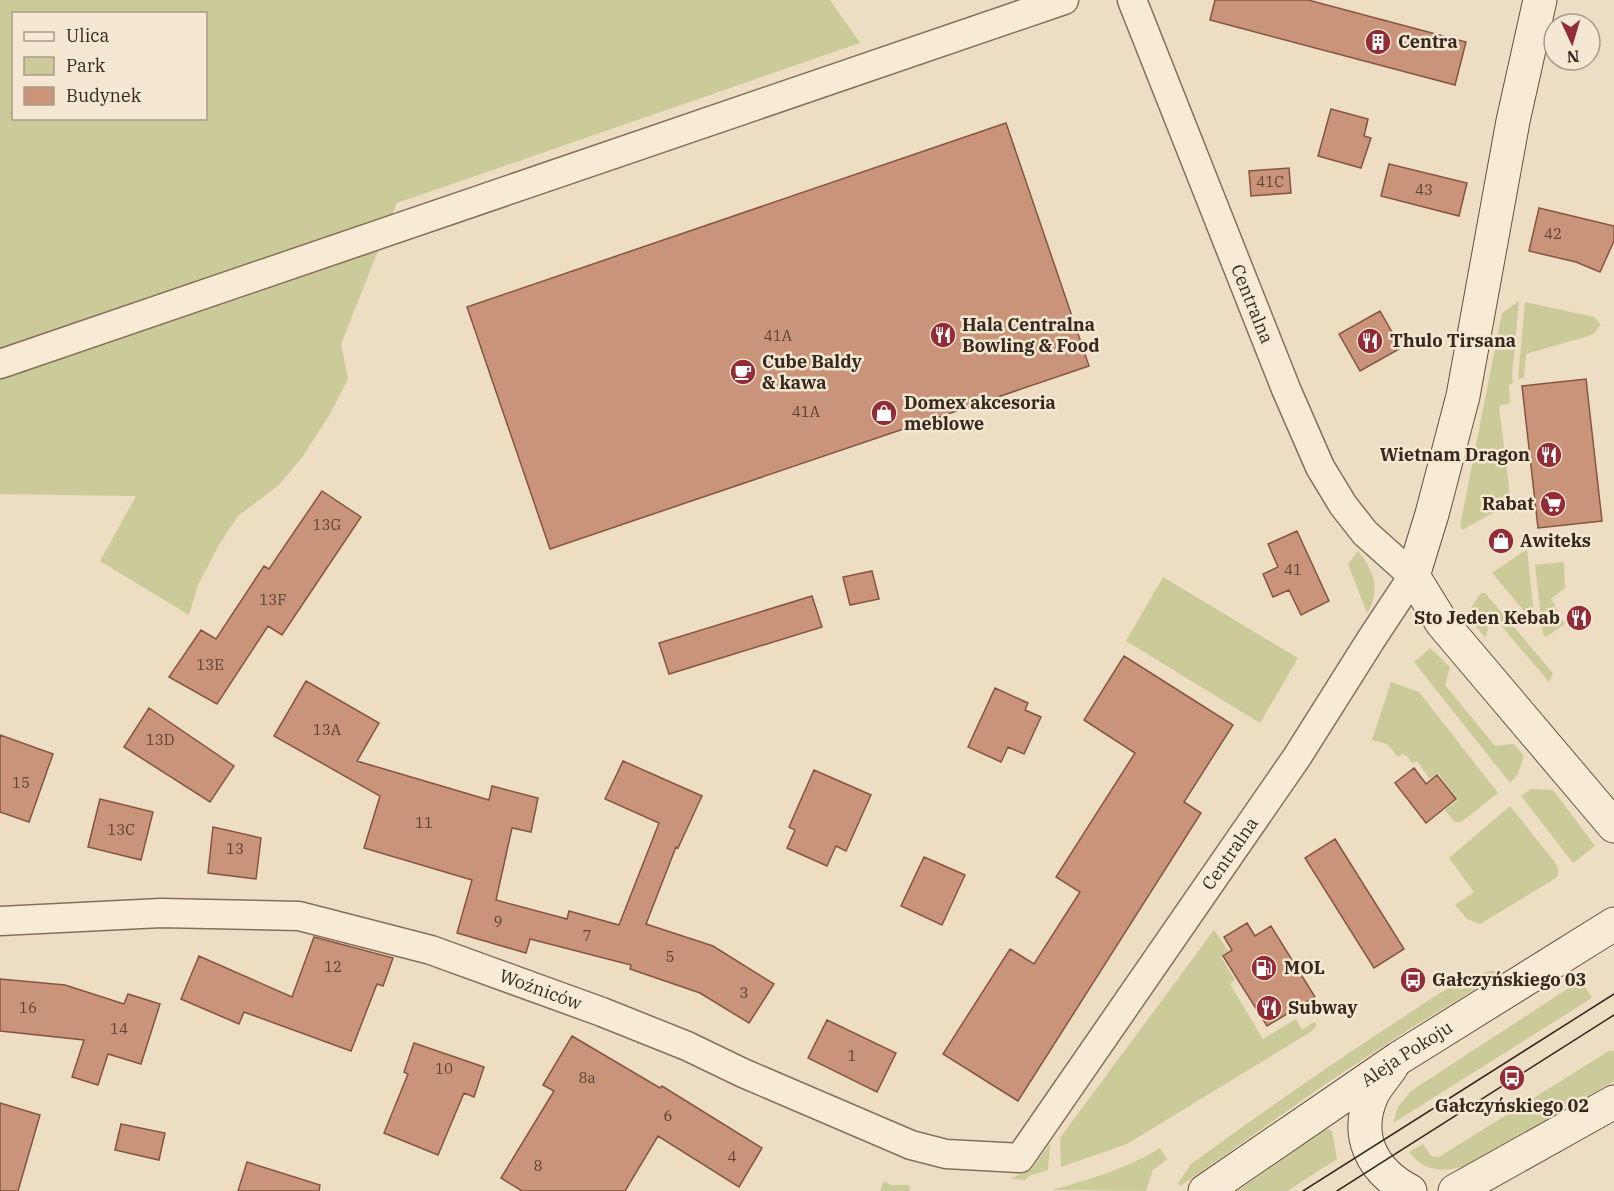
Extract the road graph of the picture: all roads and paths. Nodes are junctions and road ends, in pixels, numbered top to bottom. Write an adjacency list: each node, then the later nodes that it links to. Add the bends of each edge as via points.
1 (1064, 0): 4 (street)
2 (1540, 0): 5 (street, Centralna, via 1513,121 1463,396)
3 (1133, 2): 5 (street, Centralna, via 1320,466 1365,533)
4 (0, 364)
5 (1413, 576): 6 (street, Centralna, via 1442,623); 11 (street, Centralna, via 1298,757)
6 (1614, 826)
7 (0, 921): 11 (street, Woźniców, via 160,913 299,916 431,950 602,1012 928,1150 1020,1158)
8 (1614, 924): 9 (street, Aleja Pokoju)
9 (1399, 1058): 12 (street, Aleja Pokoju); 13 (street, via 1373,1093 1365,1137 1378,1165)
10 (1614, 1102): 14 (street)
11 (1042, 1126)
12 (1205, 1191)
13 (1410, 1191)
14 (1455, 1191)

